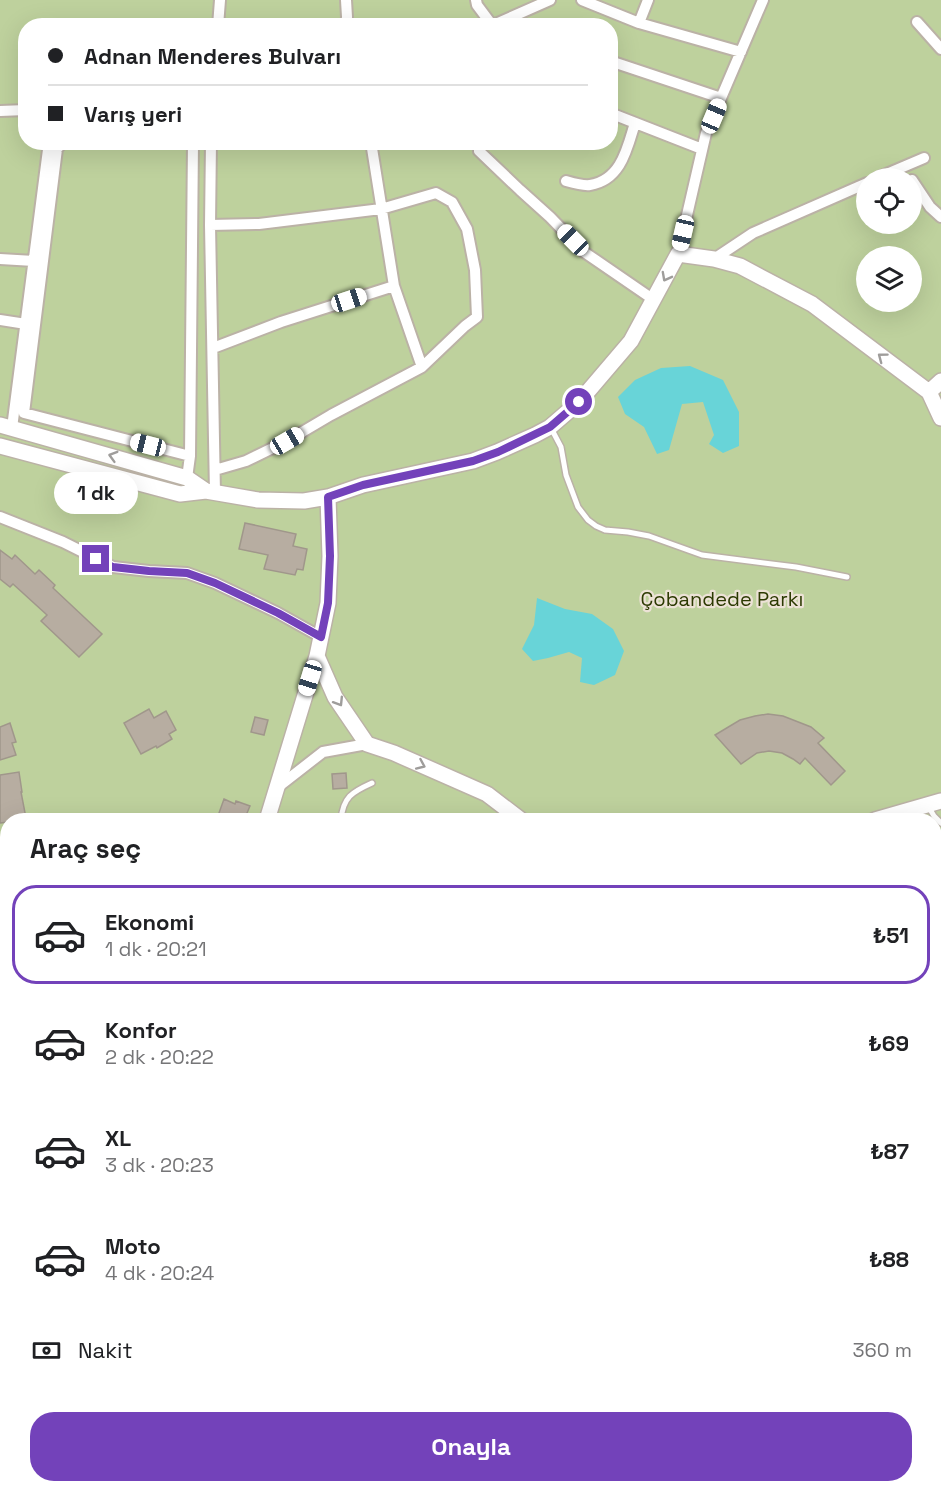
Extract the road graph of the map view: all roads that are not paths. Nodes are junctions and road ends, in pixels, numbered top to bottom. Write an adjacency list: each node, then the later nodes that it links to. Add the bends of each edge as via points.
1 (220, 0): 8 (street)
2 (346, 0): 9 (street)
3 (476, 0): 10 (street)
4 (550, 0): 11 (street)
5 (582, 0): 13 (street)
6 (648, 0): 13 (street)
7 (763, 0): 15 (street)
8 (219, 18)
9 (347, 18)
10 (489, 18)
11 (509, 18)
12 (917, 22): 14 (street)
13 (639, 23): 15 (street)
14 (941, 49)
15 (741, 52): 17 (street)
16 (618, 64): 17 (street)
17 (721, 98): 22 (street)
18 (18, 110): 19 (street)
19 (0, 111)
20 (618, 116): 21 (street)
21 (635, 123): 22 (street); 31 (street, via 616,172 588,186)
22 (702, 149): 37 (street)
23 (48, 150): 40 (street)
24 (57, 150): 53 (street, via 24,413)
25 (193, 150): 53 (street)
26 (211, 150): 36 (street)
27 (372, 150): 34 (street)
28 (480, 150): 42 (street, via 584,252)
29 (924, 158): 30 (street)
30 (904, 167)
31 (566, 181)
32 (856, 188): 39 (street, via 753,233)
33 (922, 195): 35 (street)
34 (381, 209): 36 (street, via 259,224); 41 (street); 46 (street, via 436,193 452,202 467,229 475,270 477,317)
35 (941, 217)
36 (210, 225): 45 (street)
37 (678, 254): 39 (main road); 42 (main road, one-way to 42)
38 (0, 259): 40 (street)
39 (714, 259): 48 (main road, one-way to 39, via 812,304 740,266)
40 (34, 261): 44 (street)
41 (394, 286): 45 (street); 46 (street)
42 (654, 300): 51 (main road, via 631,341 579,402)
43 (0, 320): 44 (street)
44 (26, 324): 50 (street)
45 (213, 348): 54 (street)
46 (422, 367): 54 (street, via 287,441 246,461)
47 (941, 381): 48 (main road)
48 (929, 392): 49 (main road)
49 (941, 418)
50 (6, 427): 55 (main road, one-way to 50)
51 (550, 427): 57 (main road, via 473,461 363,485); 59 (lane, via 561,447 578,507 596,526 649,536 702,555)
52 (0, 446): 56 (main road, via 180,494)
53 (190, 456): 55 (street)
54 (215, 470): 56 (street)
55 (187, 478): 56 (main road)
56 (211, 492): 57 (main road, via 258,500)
57 (328, 497): 60 (main road, via 328,603)
58 (0, 517): 60 (street, via 113,567 187,573 215,583)
59 (847, 577)
60 (321, 637): 61 (main road)
61 (317, 656): 62 (main road, one-way to 62, via 335,697); 64 (main road)
62 (367, 744): 64 (street, via 323,752); 68 (main road, one-way to 68, via 488,794)
63 (372, 783): 67 (lane, via 348,798)
64 (278, 788): 66 (main road)
65 (934, 802): 69 (main road)
66 (269, 813)
67 (343, 813)
68 (512, 813)
69 (898, 813)

